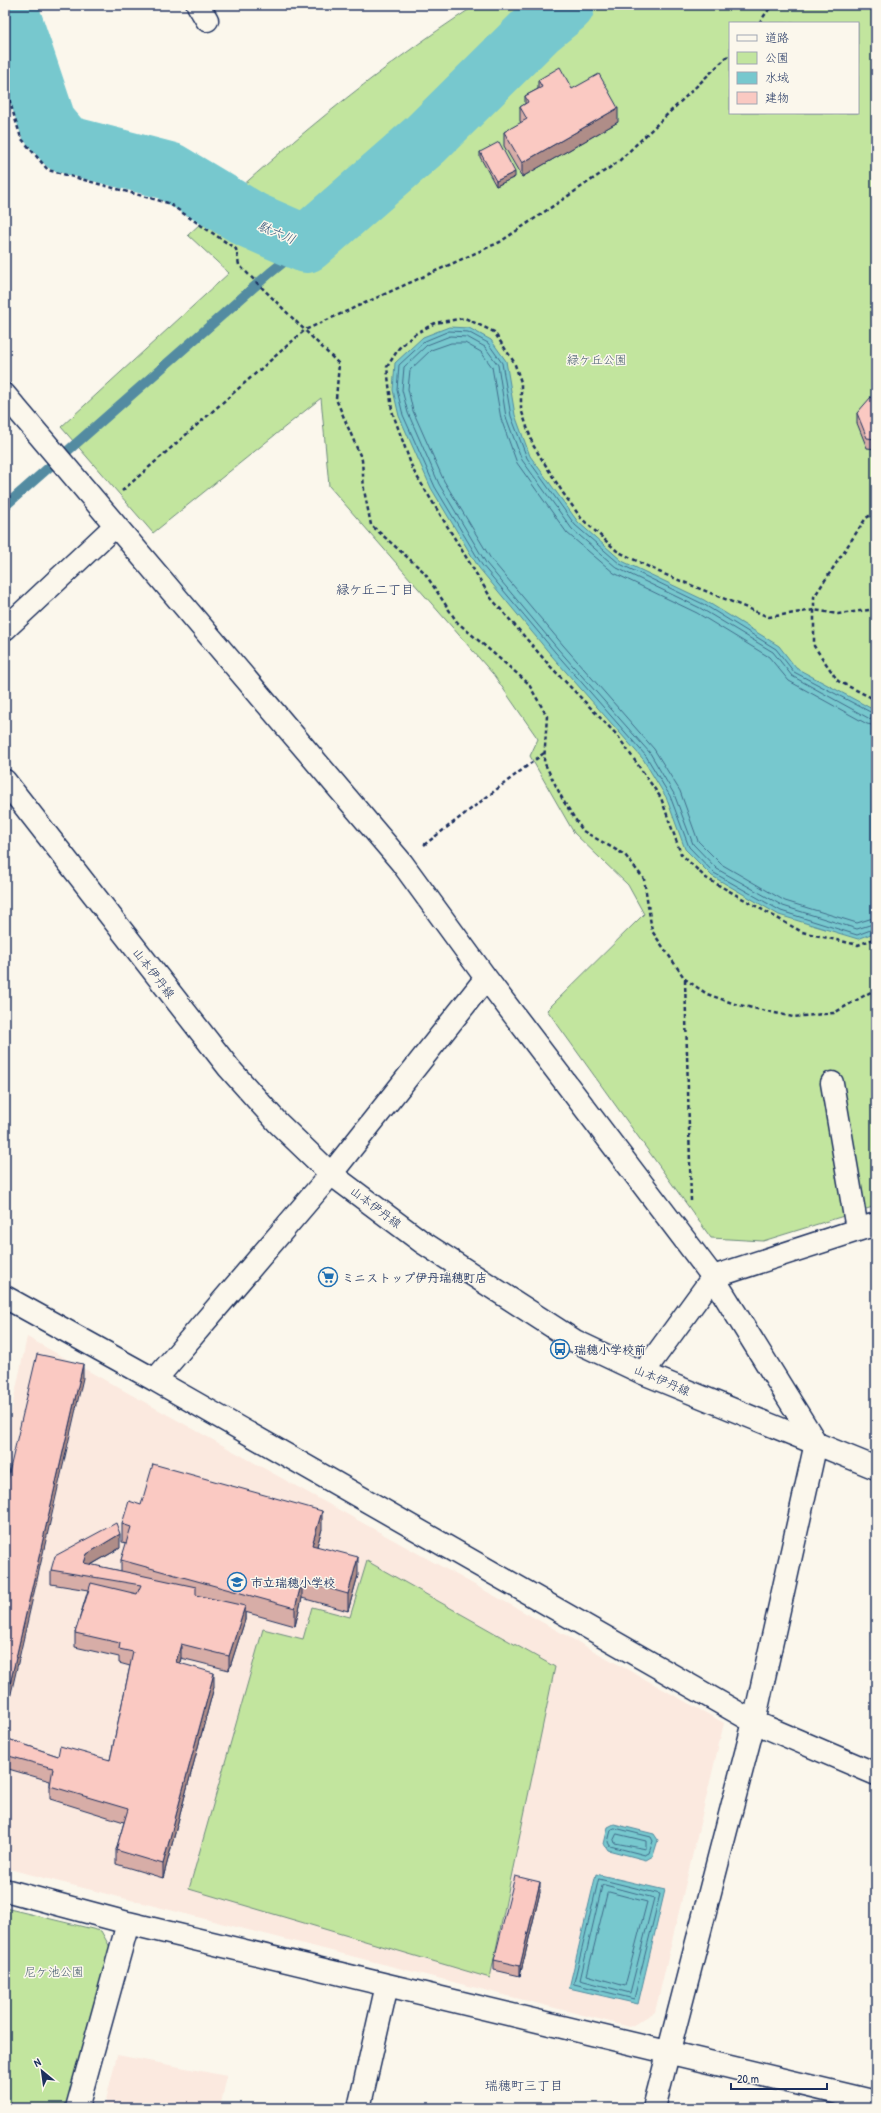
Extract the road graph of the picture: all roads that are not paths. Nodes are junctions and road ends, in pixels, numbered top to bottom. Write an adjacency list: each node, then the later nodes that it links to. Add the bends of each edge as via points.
1 (5, 395): 2 (street)
2 (115, 526): 3 (street); 5 (street, via 402,862)
3 (5, 629)
4 (5, 781): 7 (street, 山本伊丹線, via 229,1068 278,1123)
5 (486, 978): 7 (street); 9 (street)
6 (832, 1083): 8 (street)
7 (331, 1174): 11 (street, 山本伊丹線, via 422,1242 575,1342); 12 (street)
8 (867, 1227): 9 (street)
9 (713, 1277): 11 (street); 13 (street)
10 (6, 1302): 12 (street)
11 (643, 1373): 13 (street, 山本伊丹線)
12 (155, 1380): 15 (street)
13 (816, 1443): 14 (street, 山本伊丹線); 15 (street)
14 (876, 1468)
15 (754, 1722): 16 (street); 20 (street)
16 (876, 1774)
17 (5, 1890): 18 (street)
18 (128, 1923): 19 (street); 22 (street)
19 (387, 1985): 20 (street); 23 (street)
20 (668, 2053): 21 (street); 24 (street)
21 (876, 2102)
22 (77, 2108)
23 (359, 2108)
24 (654, 2108)

